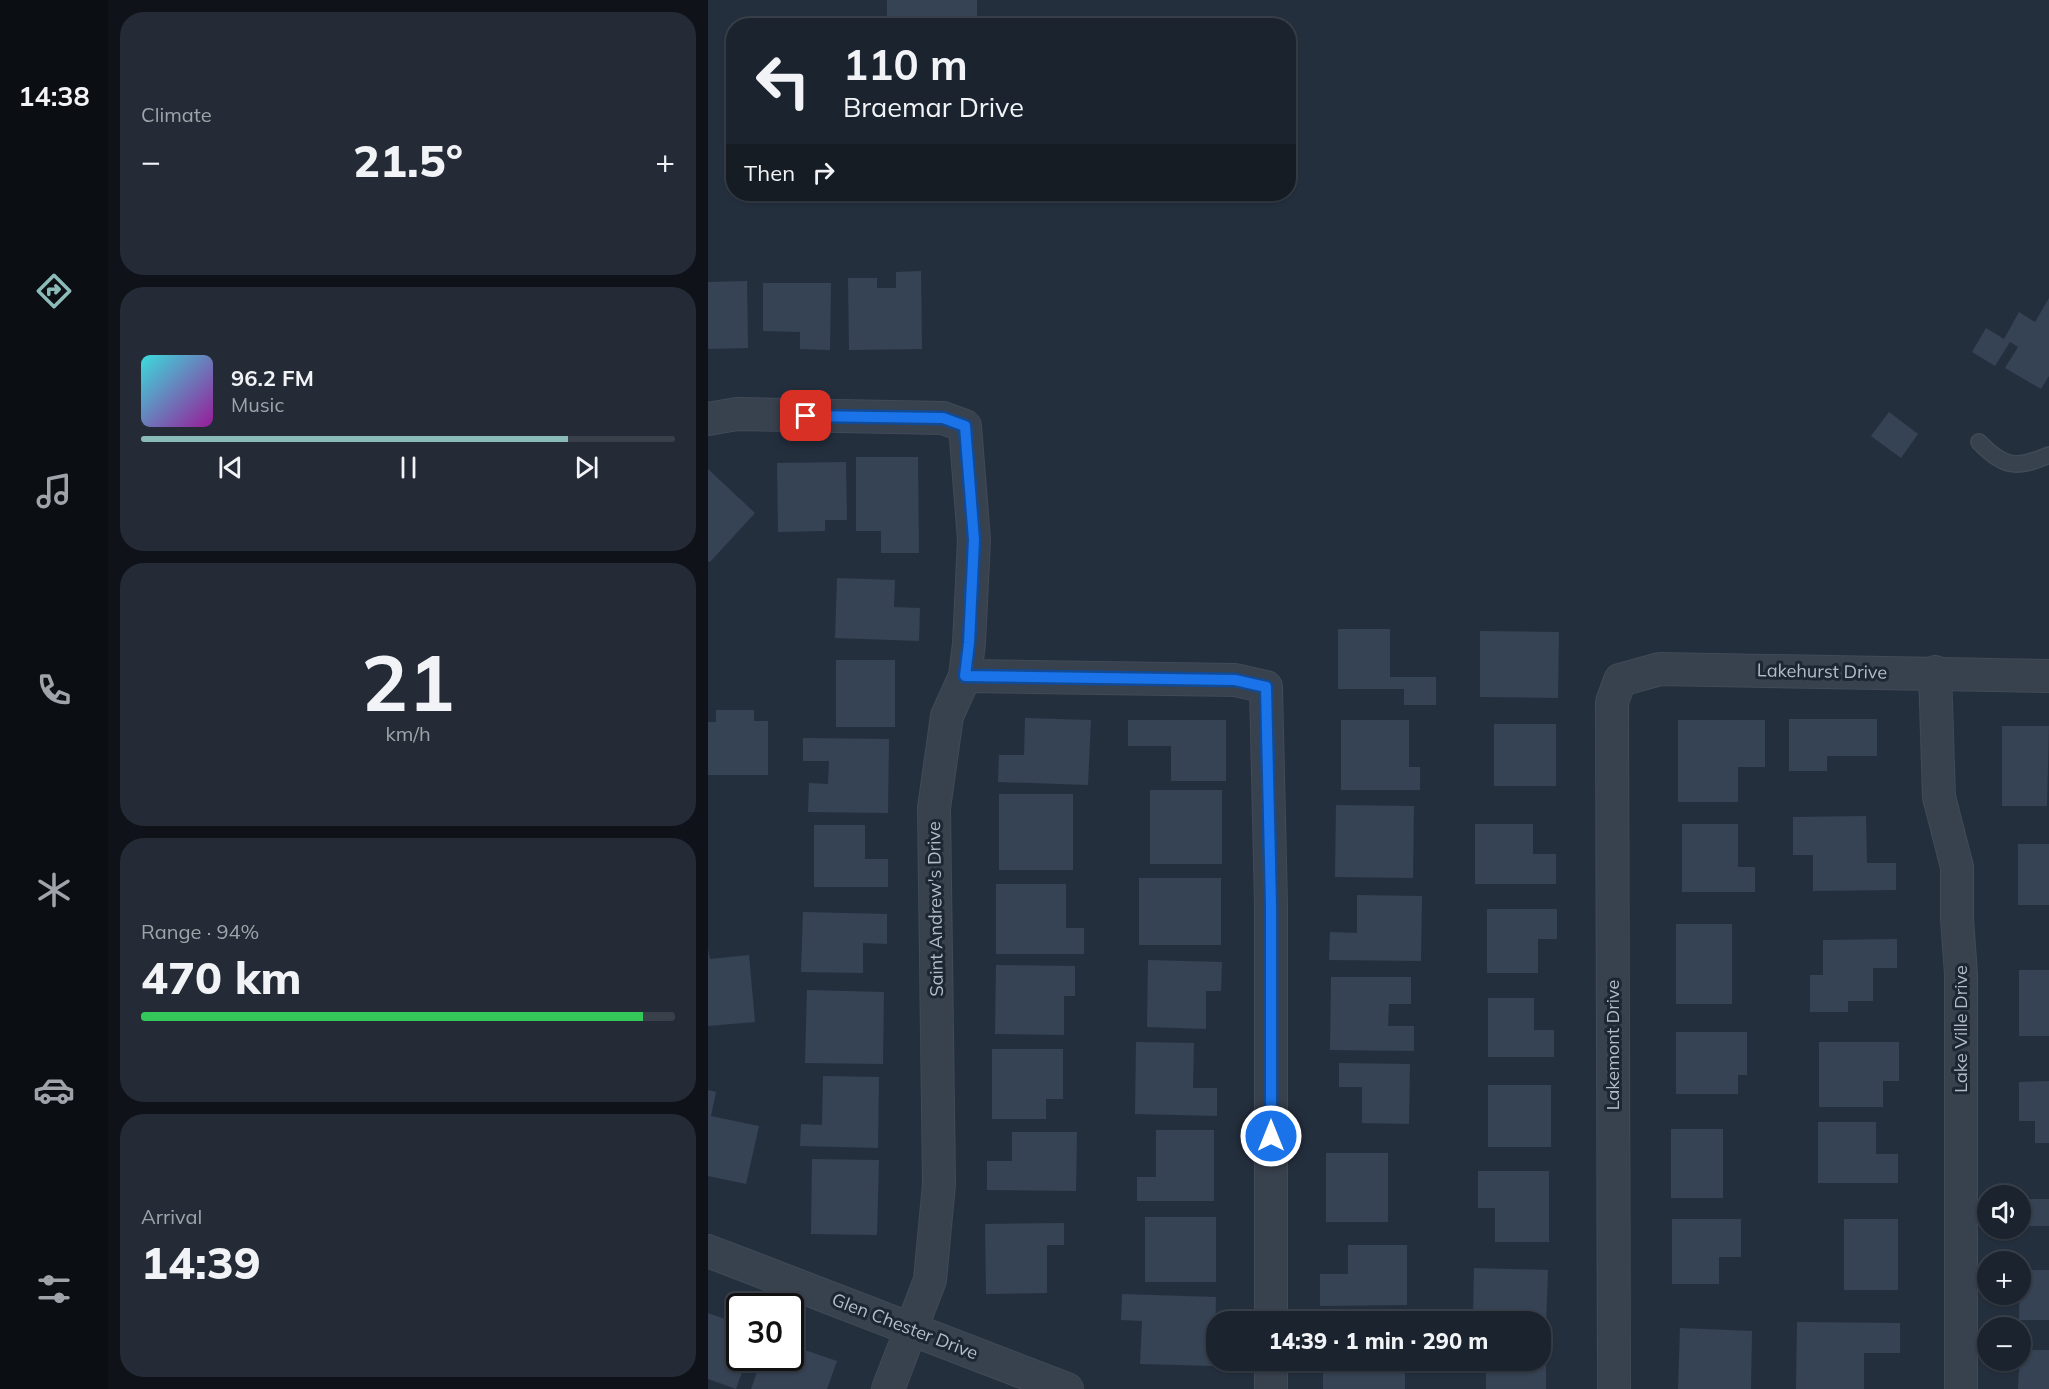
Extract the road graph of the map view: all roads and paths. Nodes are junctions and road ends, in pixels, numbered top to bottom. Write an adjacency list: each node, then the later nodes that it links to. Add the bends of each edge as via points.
1 (708, 419): 5 (street, Saint Andrew's Drive, via 737,414 943,418 965,426 974,540)
2 (1979, 442): 3 (lane, via 2007,464 2033,462)
3 (2049, 455)
4 (1935, 672): 6 (street, Lakehurst Drive); 7 (street, Lakehurst Drive, via 1660,669 1620,680); 16 (street, Lake Ville Drive, via 1939,797 1957,867 1961,974)
5 (965, 676): 9 (street, via 1235,680 1266,687 1271,905); 10 (street, Saint Andrew's Drive, via 947,716 934,808 939,1184 930,1280)
6 (2049, 676)
7 (1611, 702): 15 (street, Lakemont Drive)
8 (708, 1251): 10 (street, Glen Chester Drive)
9 (1271, 1311)
10 (912, 1328): 12 (street, Saint Andrew's Drive); 13 (street, Glen Chester Drive)
11 (1271, 1371): 14 (street)
12 (888, 1389)
13 (1067, 1389)
14 (1271, 1389)
15 (1614, 1389)
16 (1961, 1389)

